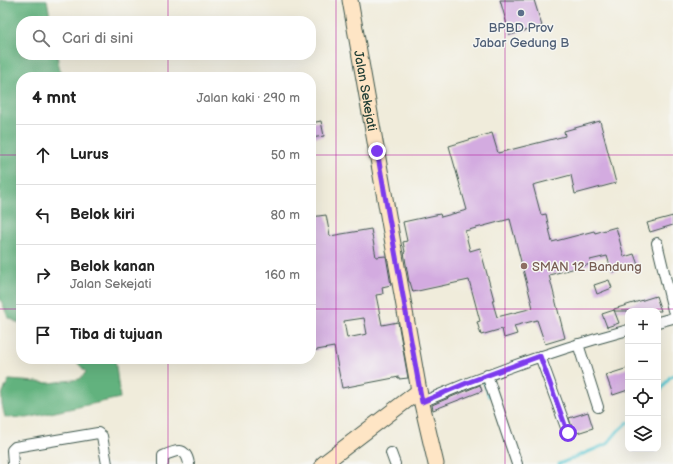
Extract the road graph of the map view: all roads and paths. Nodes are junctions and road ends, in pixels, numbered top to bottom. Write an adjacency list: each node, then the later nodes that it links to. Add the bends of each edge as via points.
1 (350, 0): 10 (street, Jalan Sekejati)
2 (657, 243): 3 (street)
3 (673, 310)
4 (673, 318): 5 (street)
5 (661, 321)
6 (625, 331): 7 (street)
7 (578, 344): 8 (street); 11 (street)
8 (540, 356): 9 (street); 12 (street)
9 (487, 375): 10 (street); 21 (street)
10 (421, 396): 18 (street); 20 (street, Jalan Sekejati)
11 (598, 407)
12 (568, 433)
13 (391, 453): 19 (street)
14 (13, 464): 15 (street, via 12,450 18,446 98,433 102,436)
15 (107, 464)
16 (164, 464): 17 (street, via 163,456 176,451 186,454)
17 (189, 464)
18 (323, 464)
19 (395, 464)
20 (436, 464)
21 (517, 464)

